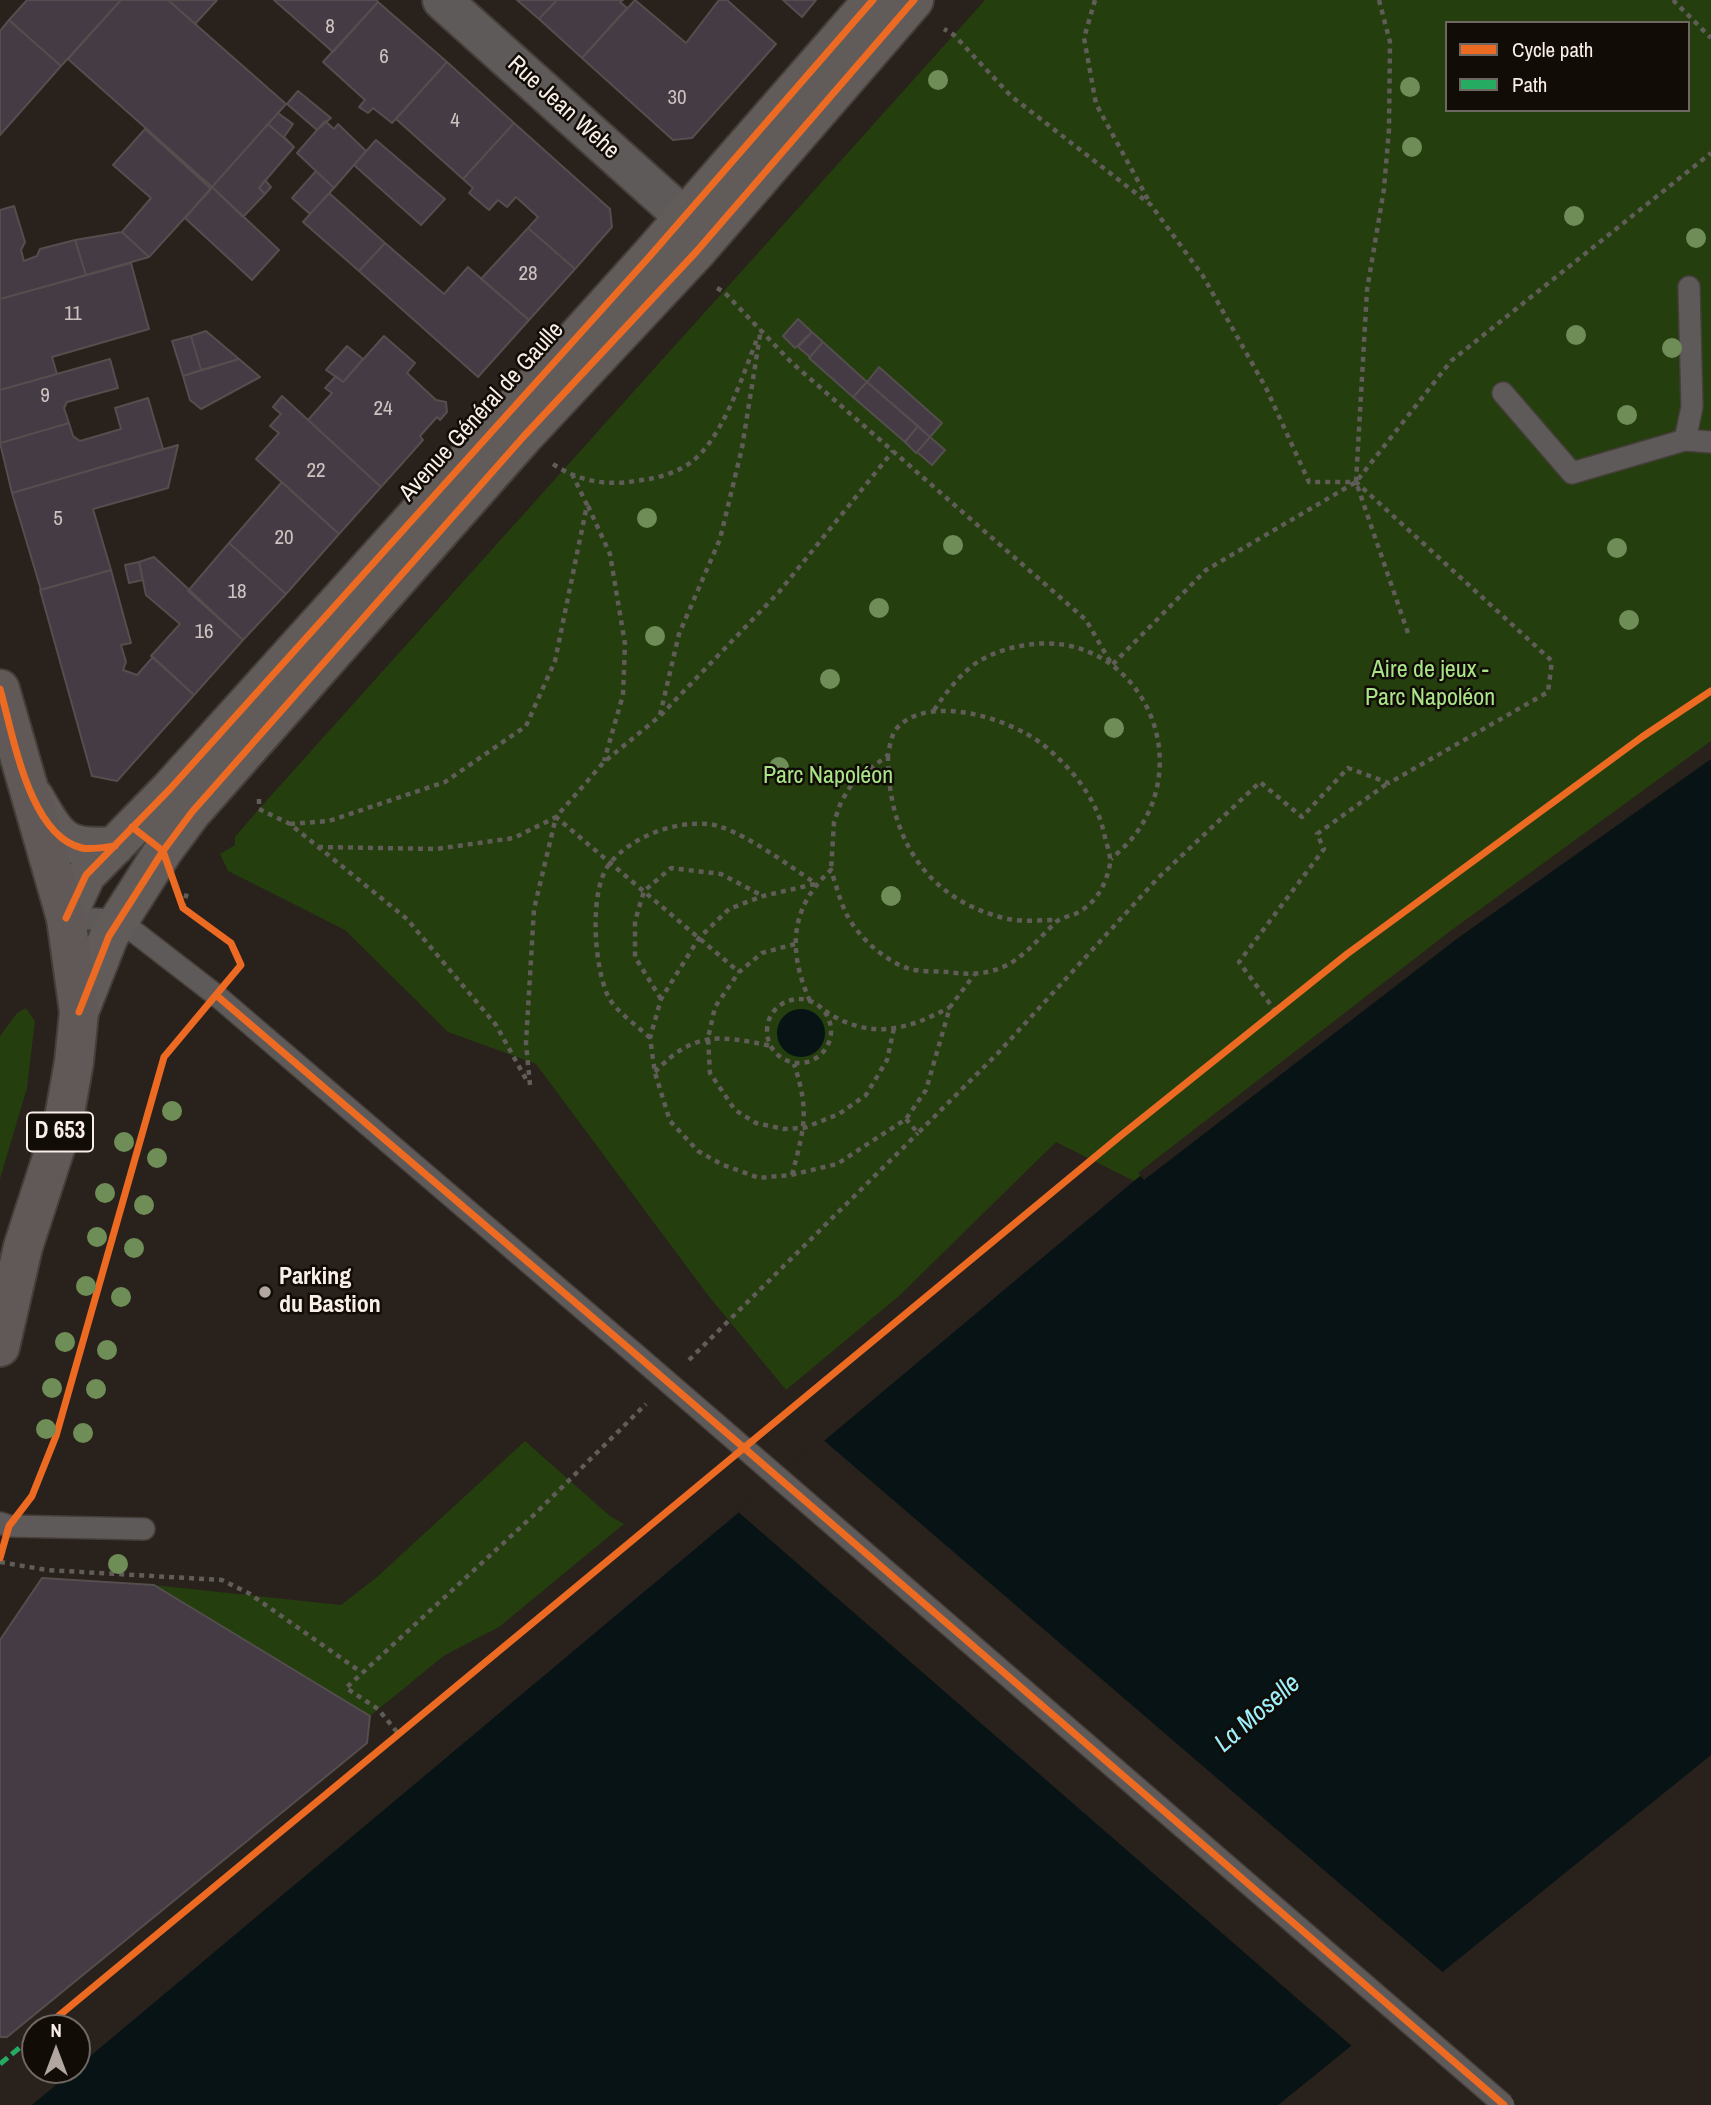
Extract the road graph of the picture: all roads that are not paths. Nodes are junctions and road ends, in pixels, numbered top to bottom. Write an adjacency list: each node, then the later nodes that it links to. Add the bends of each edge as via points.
1 (442, 0): 4 (street, Rue Jean Wehe)
2 (873, 0): 4 (street, Avenue Général de Gaulle)
3 (914, 0): 5 (street, Avenue Général de Gaulle)
4 (683, 216): 5 (street); 6 (street, Rue Jean Wehe); 13 (street, Avenue Général de Gaulle)
5 (722, 221): 6 (street, Avenue Général de Gaulle)
6 (696, 252): 15 (street, Avenue Général de Gaulle, via 488,477 192,812)
7 (1689, 287): 9 (lane, via 1692,407)
8 (1503, 393): 9 (lane, via 1572,473)
9 (1685, 440): 10 (lane)
10 (1711, 442)
11 (0, 689): 12 (main road, D 653)
12 (27, 786): 13 (street, via 57,835 83,849); 14 (main road, D 653)
13 (115, 846): 14 (street, Avenue Général de Gaulle, via 86,875)
14 (66, 918): 15 (lane); 16 (main road, D 653)
15 (119, 920): 16 (street, Avenue Général de Gaulle, via 108,936); 22 (lane, bridge, via 216,995 634,1352)
16 (79, 1012): 17 (main road, D 653, via 62,1124)
17 (23, 1247): 18 (main road, D 653); 19 (main road, D 653)
18 (0, 1280)
19 (0, 1347)
20 (0, 1523): 21 (lane)
21 (144, 1529)
22 (1504, 2105)

